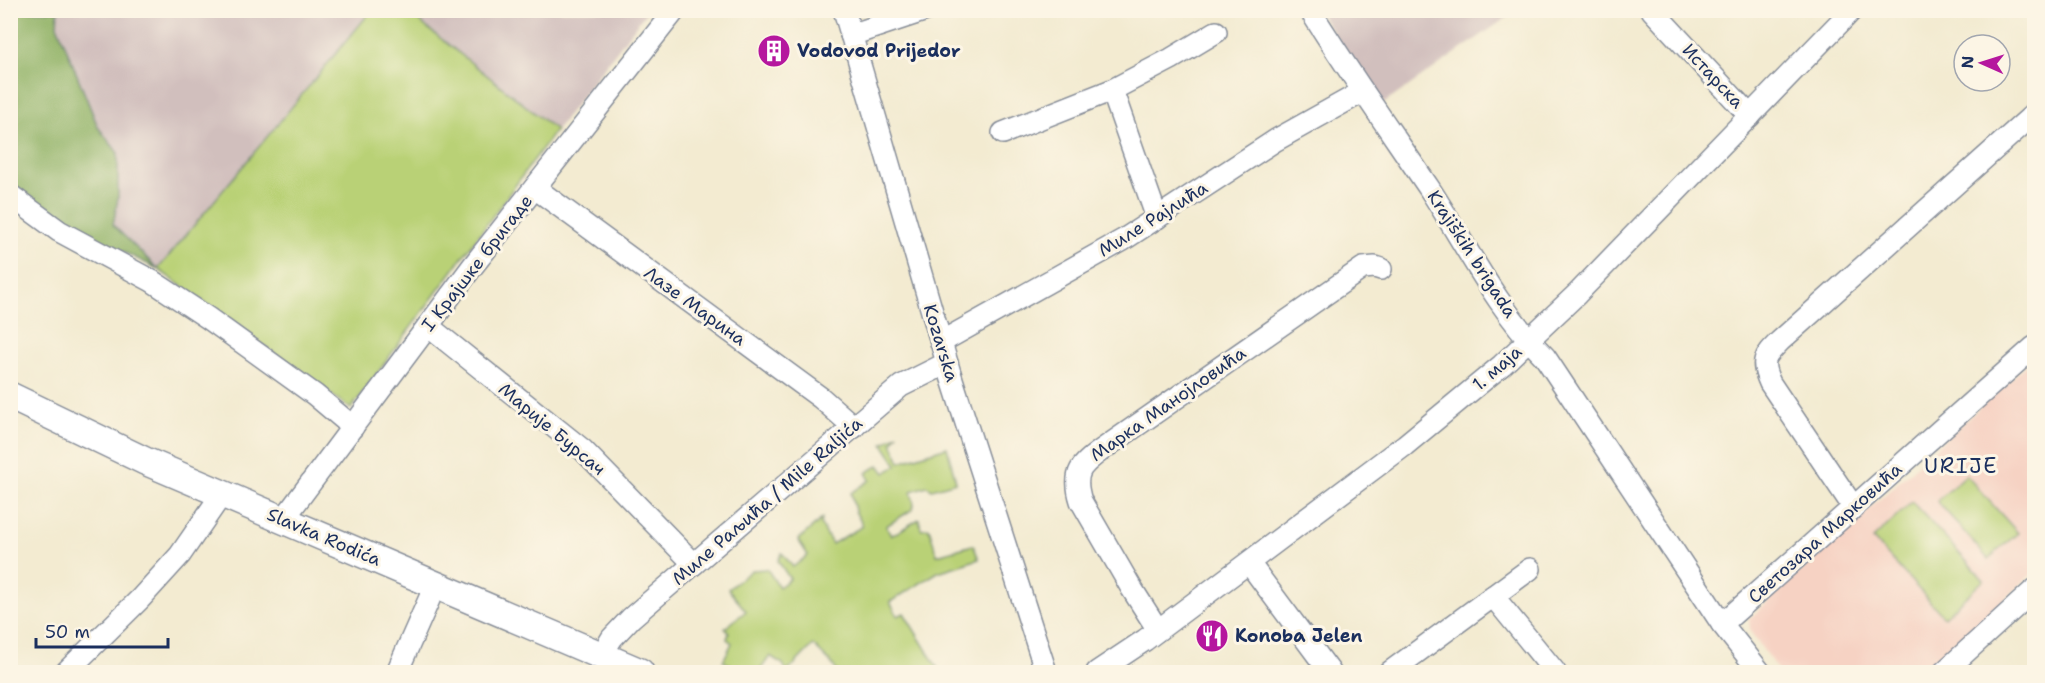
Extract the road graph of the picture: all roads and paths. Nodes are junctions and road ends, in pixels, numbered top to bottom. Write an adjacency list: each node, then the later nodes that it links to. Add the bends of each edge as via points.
1 (675, 10): 14 (street, I Крајшке бригаде)
2 (844, 10): 8 (street, Kozarska)
3 (926, 10): 8 (street)
4 (1310, 10): 10 (street, Krajiških brigada)
5 (1652, 10): 12 (street, Истарска)
6 (1852, 10): 12 (street, 1. маја)
7 (1216, 32): 9 (street)
8 (851, 35): 20 (street, Kozarska)
9 (1112, 90): 13 (street); 16 (street)
10 (1362, 92): 16 (street, Миле Рајлића, via 1276,140); 19 (street, Krajiških brigada)
11 (2034, 114): 27 (street, via 1765,358 1770,383)
12 (1750, 116): 19 (street, 1. маја)
13 (1003, 133)
14 (535, 188): 18 (street, I Крајшке бригаде); 25 (street, Лазе Марина, via 821,398)
15 (10, 195): 24 (street, via 59,231 180,299 315,395)
16 (1156, 218): 20 (street, Миле Рајлића)
17 (1381, 270): 36 (street, Марка Манојловића, via 1363,268 1079,469 1081,501)
18 (428, 327): 24 (street, I Крајшке бригаде); 30 (street, Марије Бурсач, via 583,450)
19 (1529, 340): 29 (street, 1. маја, via 1405,445); 35 (street, Krajiških brigada, via 1545,357)
20 (941, 342): 22 (street, Kozarska)
21 (2034, 347): 27 (street, Светозара Марковића)
22 (947, 363): 25 (street, Миле Раљића / Mile Raljića, via 901,386); 41 (street, Kozarska)
23 (10, 396): 26 (main road, Slavka Rodića)
24 (352, 427): 28 (street, I Крајшке бригаде)
25 (854, 427): 30 (street, Миле Раљића / Mile Raljića)
26 (222, 494): 28 (main road, Slavka Rodića); 38 (street, via 180,555)
27 (1854, 508): 35 (street, Светозара Марковића)
28 (283, 520): 32 (main road, Slavka Rodića)
29 (1249, 563): 36 (street, 1. маја); 43 (street)
30 (694, 564): 37 (street, Миле Раљића / Mile Raljića, via 632,618)
31 (1530, 569): 34 (street)
32 (435, 586): 37 (main road, Slavka Rodića); 39 (street)
33 (2034, 590): 47 (street)
34 (1493, 596): 44 (street); 45 (street)
35 (1722, 624): 46 (street, Krajiških brigada)
36 (1158, 630): 42 (street, 1. маја)
37 (601, 656): 40 (main road, Slavka Rodića)
38 (66, 672)
39 (396, 672)
40 (640, 672)
41 (1046, 672)
42 (1097, 672)
43 (1330, 672)
44 (1390, 672)
45 (1555, 672)
46 (1761, 672)
47 (1944, 672)

